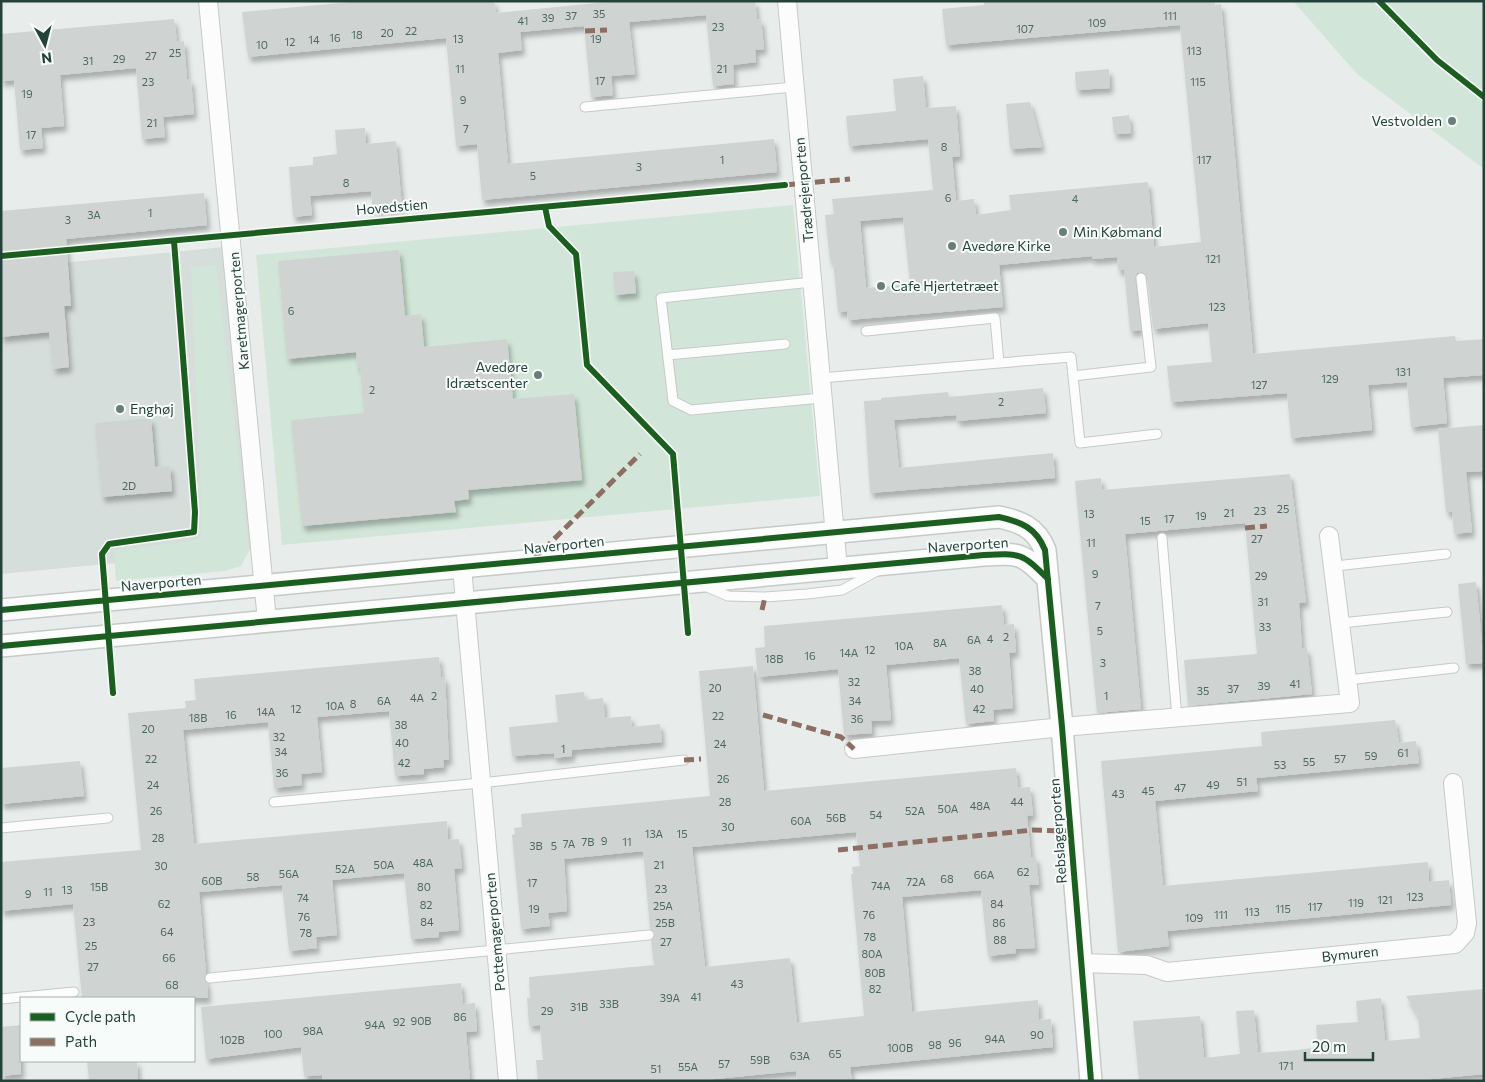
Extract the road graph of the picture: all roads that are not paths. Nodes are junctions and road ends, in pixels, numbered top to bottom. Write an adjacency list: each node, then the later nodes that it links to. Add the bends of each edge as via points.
1 (208, 1): 25 (street, Karetmagerporten)
2 (787, 1): 3 (street, Trædrejerporten)
3 (794, 87): 4 (lane); 6 (street, Trædrejerporten)
4 (585, 107)
5 (1141, 278): 11 (lane, via 1151,367)
6 (812, 282): 9 (lane, via 662,298); 12 (street, Trædrejerporten)
7 (866, 331): 10 (lane, via 995,318)
8 (785, 344): 9 (lane)
9 (668, 355): 13 (lane, via 673,401 691,410)
10 (999, 363): 11 (lane, via 1071,357); 12 (lane)
11 (1073, 376): 14 (lane, via 1080,443)
12 (820, 378): 13 (street, Trædrejerporten)
13 (822, 398): 15 (street, Trædrejerporten)
14 (1157, 434)
15 (834, 533): 21 (street, Naverporten); 22 (street, Trædrejerporten); 23 (street, Naverporten, via 1000,517 1030,527 1042,542)
16 (1329, 536): 20 (street)
17 (1162, 538): 34 (lane)
18 (1446, 554): 20 (lane)
19 (892, 563): 22 (street, Naverporten); 23 (street, Naverporten, via 1014,553 1030,560); 24 (lane, via 842,590 765,597 728,596)
20 (1334, 566): 30 (street)
21 (462, 568): 25 (street, Naverporten); 26 (street, Pottemagerporten)
22 (838, 569): 24 (street, Naverporten)
23 (1048, 579): 35 (street, Rebslagerporten)
24 (695, 582): 26 (street, Naverporten)
25 (264, 586): 27 (street, Naverporten); 29 (street, Karetmagerporten)
26 (465, 603): 29 (street, Naverporten); 38 (street, Pottemagerporten)
27 (1, 610)
28 (1447, 612): 30 (lane)
29 (267, 620): 31 (street, Naverporten)
30 (1341, 623): 33 (street)
31 (1, 646)
32 (1454, 668): 33 (lane)
33 (1348, 680): 34 (street, via 1350,703)
34 (1177, 718): 35 (street)
35 (1062, 727): 36 (street); 45 (street, Rebslagerporten)
36 (854, 749)
37 (684, 760): 38 (lane)
38 (481, 783): 40 (lane); 44 (street, Pottemagerporten)
39 (1453, 784): 45 (street, Bymuren, via 1467,923 1465,933 1455,944 1167,972 1147,965)
40 (274, 802)
41 (108, 818): 42 (lane)
42 (1, 828)
43 (649, 935): 44 (lane)
44 (496, 948): 46 (lane); 51 (street, Pottemagerporten)
45 (1080, 963): 52 (street, Rebslagerporten)
46 (210, 978)
47 (74, 992): 49 (lane)
48 (20, 997): 50 (lane)
49 (22, 997)
50 (1, 999)
51 (508, 1081)
52 (1091, 1081)

